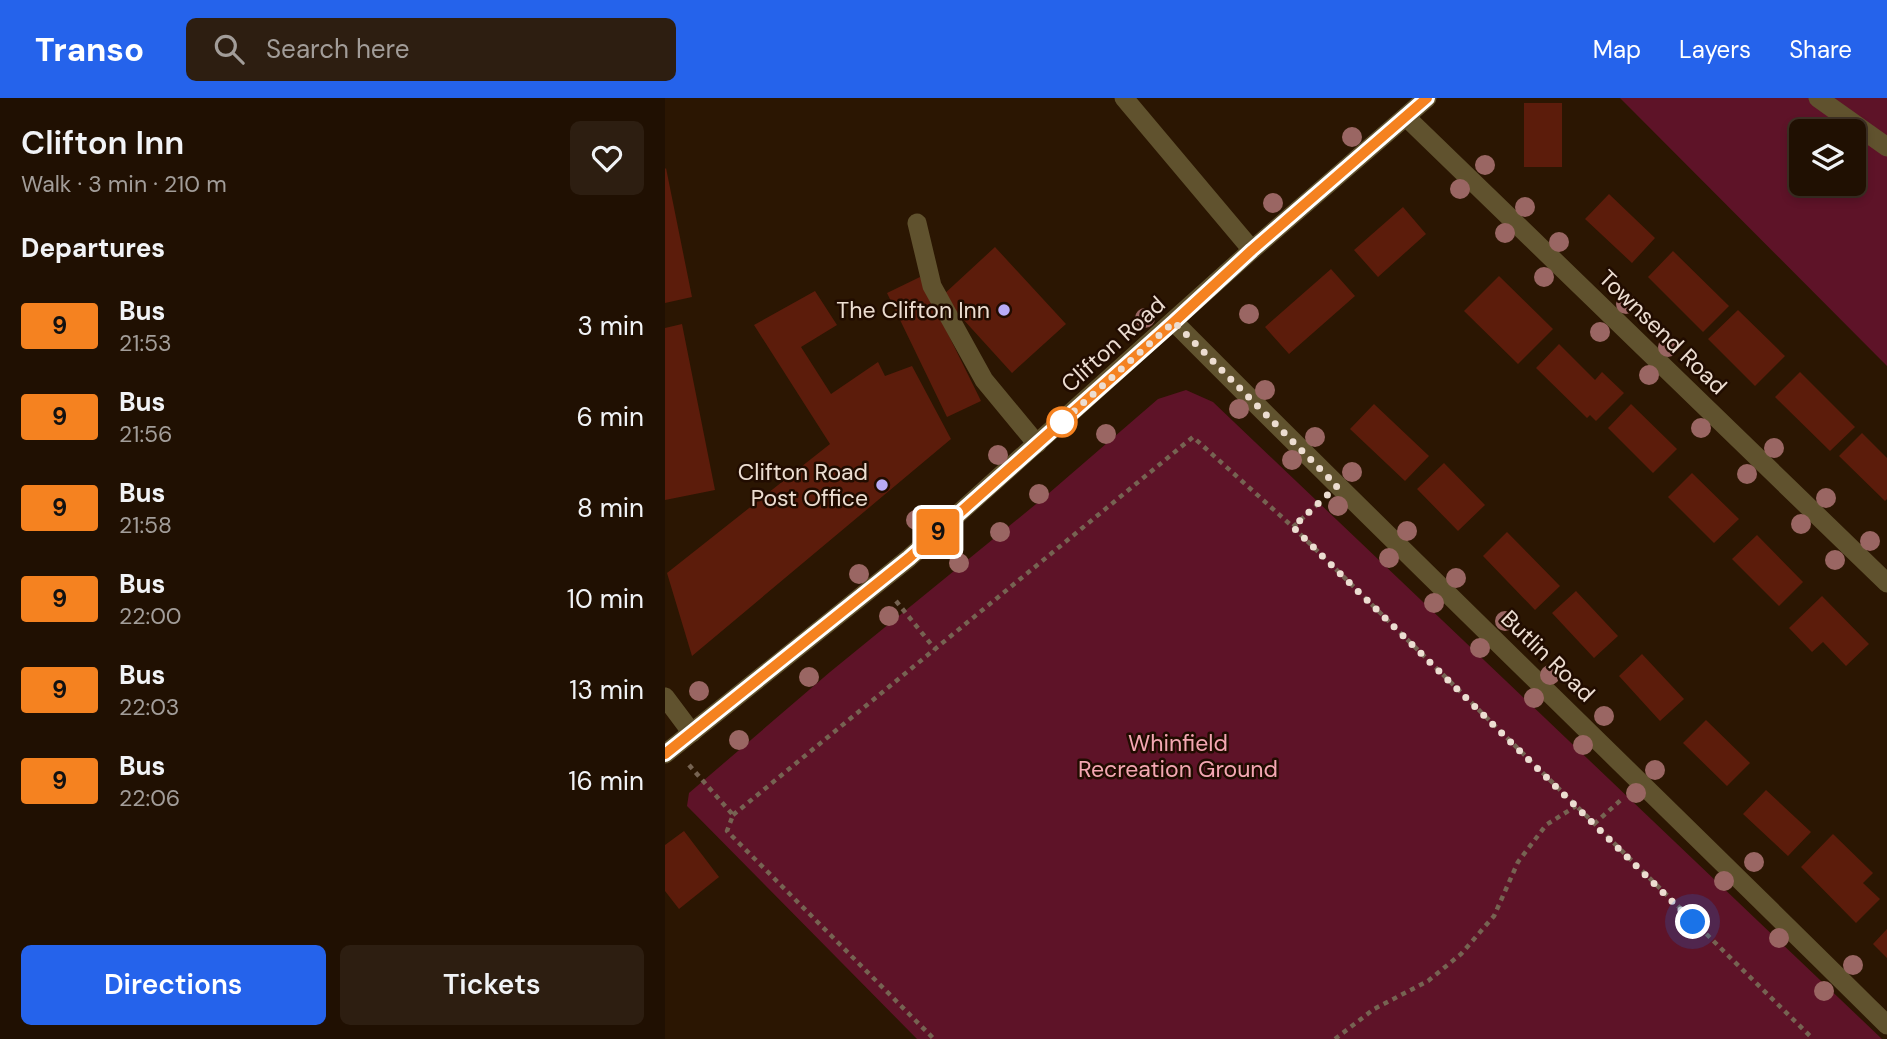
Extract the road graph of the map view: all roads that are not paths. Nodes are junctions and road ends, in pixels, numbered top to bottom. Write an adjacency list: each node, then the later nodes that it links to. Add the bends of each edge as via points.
1 (1427, 98): 4 (street, Clifton Road)
2 (1818, 98): 5 (street)
3 (1134, 102): 7 (street)
4 (1406, 117): 7 (street, Clifton Road); 10 (street, Townsend Road)
5 (1887, 147)
6 (917, 223): 9 (street, via 932,286 984,380)
7 (1252, 250): 8 (street, Clifton Road)
8 (1174, 322): 9 (street, Clifton Road); 14 (street, Butlin Road)
9 (1037, 444): 12 (street, Clifton Road, via 909,558)
10 (1887, 583)
11 (665, 697): 12 (street)
12 (692, 733): 13 (street, Clifton Road)
13 (669, 751)
14 (1887, 1025)

